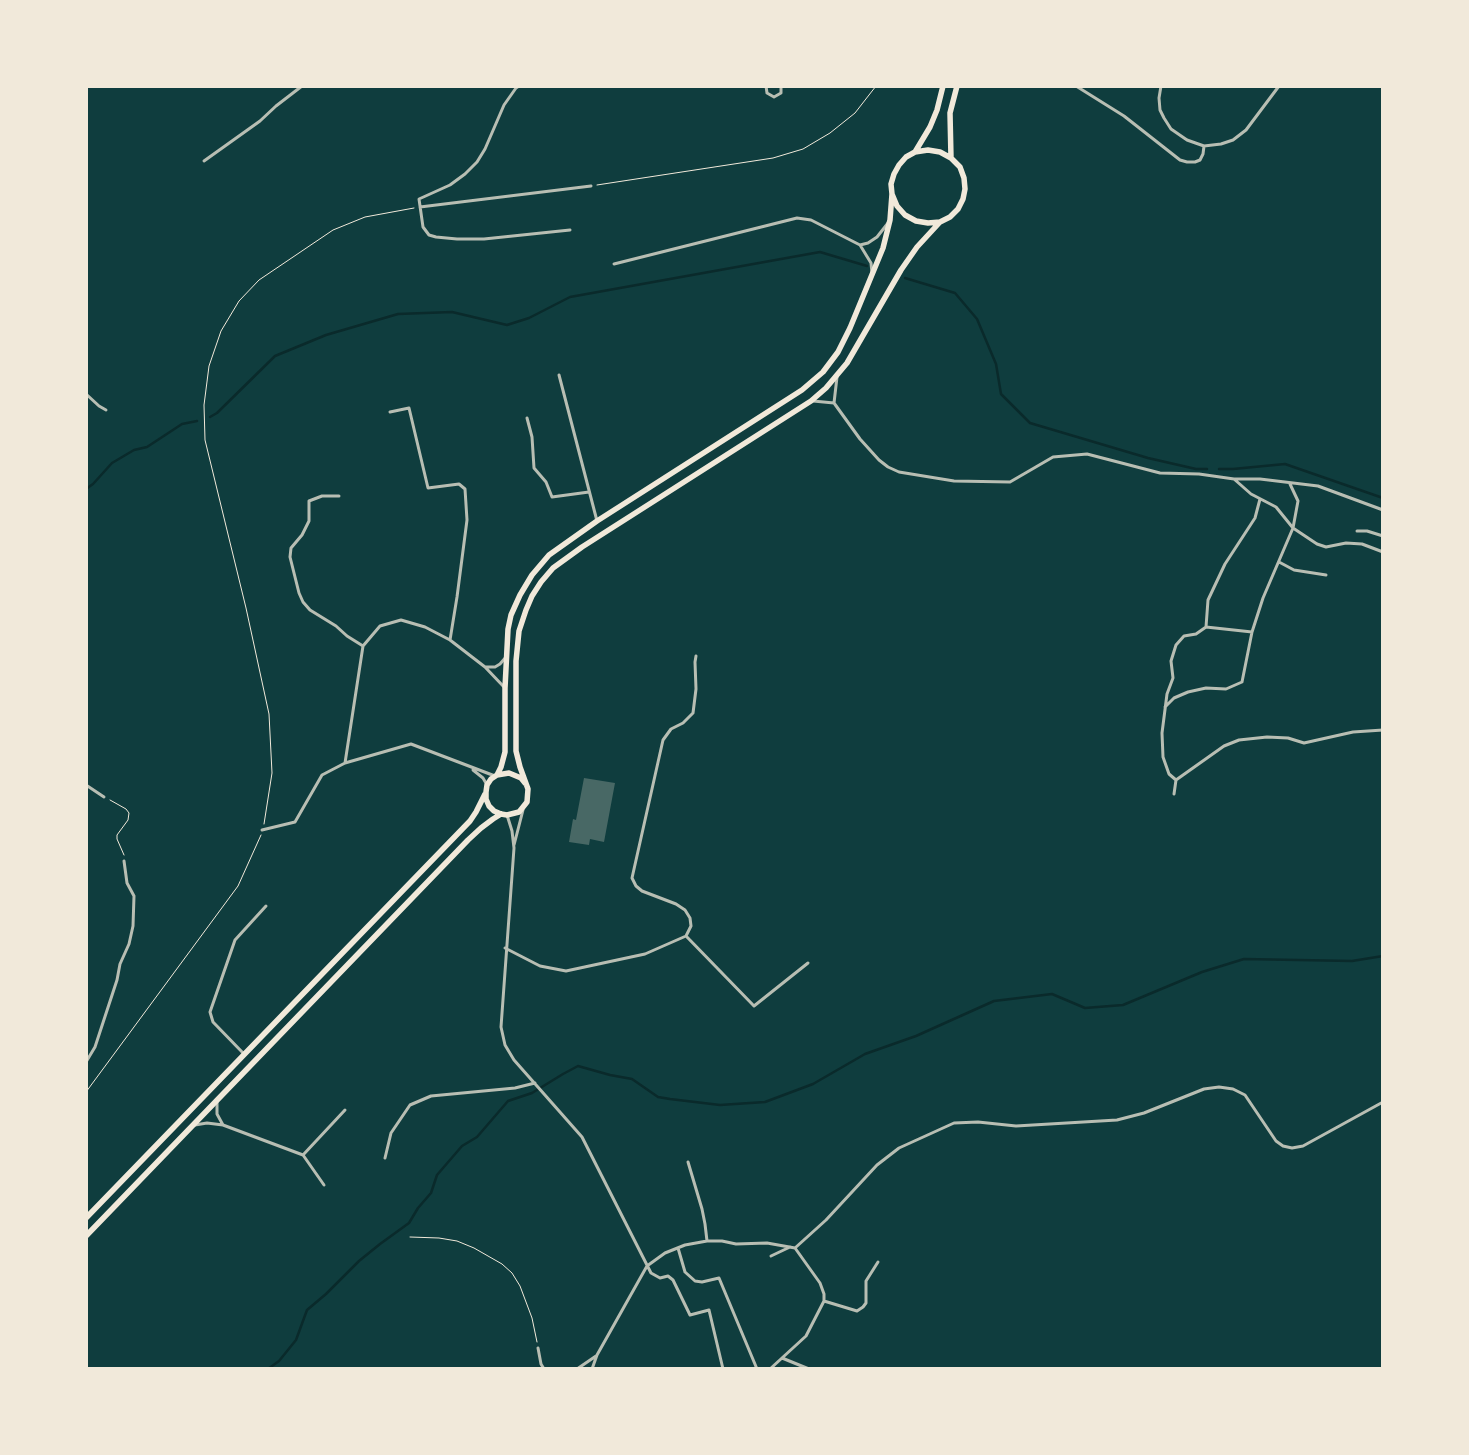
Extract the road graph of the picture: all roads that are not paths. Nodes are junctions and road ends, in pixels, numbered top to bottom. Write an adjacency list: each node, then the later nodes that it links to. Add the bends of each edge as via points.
1 (302, 86): 13 (street)
2 (519, 86): 16 (street, via 504,104 477,162 450,185 420,199)
3 (766, 86): 4 (street, via 767,93 774,97 780,93)
4 (781, 86)
5 (943, 86): 11 (main road, via 930,127)
6 (957, 86): 12 (main road, via 950,113)
7 (1076, 86): 10 (street, via 1124,116 1180,160 1200,160)
8 (1161, 86): 10 (street, via 1160,110 1171,128 1187,140)
9 (1279, 86): 10 (street, via 1246,130 1234,140)
10 (1204, 146)
11 (915, 152): 12 (main road, via 940,152); 15 (main road, via 898,164 891,184)
12 (951, 158): 18 (main road, via 960,167 965,189 958,209)
13 (204, 161)
14 (591, 186): 16 (street)
15 (892, 194): 17 (main road); 18 (main road, via 905,215 916,221)
16 (420, 207): 19 (street, via 423,227 429,235 436,237 484,238)
17 (890, 220): 20 (street, via 877,237); 22 (main road)
18 (940, 222): 24 (main road, via 901,270)
19 (570, 230)
20 (860, 245): 21 (street, via 811,220 797,218); 22 (street, via 871,263)
21 (614, 264)
22 (872, 274): 37 (main road, via 850,328 823,372 802,390)
23 (559, 375): 33 (street)
24 (837, 377): 26 (main road); 27 (street)
25 (86, 394): 28 (street)
26 (811, 401): 27 (street); 58 (main road, via 582,547 553,568 541,582 519,631 516,661 516,751)
27 (834, 403): 31 (street, via 873,453 899,472 954,481 1010,482 1053,457 1087,454 1160,473)
28 (106, 410)
29 (390, 412): 46 (street, via 409,408 428,488 459,484 465,489 467,520)
30 (527, 418): 33 (street, via 534,468 546,482 552,497)
31 (1234, 479): 32 (street); 35 (street)
32 (1290, 483): 36 (street, via 1318,486); 38 (street, via 1298,502)
33 (589, 492): 37 (street)
34 (338, 496): 47 (street, via 322,496 309,501 309,522 291,548 290,557 303,602)
35 (1260, 499): 38 (street, via 1276,507); 44 (street, via 1254,518 1225,564 1208,600)
36 (1383, 510)
37 (597, 521): 49 (main road, via 549,555 532,575 511,615)
38 (1293, 528): 41 (street, via 1326,547 1362,544); 42 (street)
39 (1358, 531): 40 (street)
40 (1383, 536)
41 (1383, 552)
42 (1279, 562): 43 (street, via 1294,570); 45 (street)
43 (1326, 574)
44 (1206, 627): 45 (street); 52 (street, via 1196,634 1184,636 1176,645 1171,661 1173,678)
45 (1252, 632): 52 (street, via 1242,682 1226,689 1206,688 1188,692)
46 (450, 640): 47 (street, via 425,627 401,620 380,626); 50 (street)
47 (363, 646): 54 (street)
48 (696, 656): 70 (street, via 693,713 663,740 632,878 642,891 685,910 691,926)
49 (506, 657): 50 (street, via 495,667); 51 (main road)
50 (486, 667): 51 (street)
51 (505, 688): 56 (main road, via 505,752)
52 (1164, 707): 57 (street, via 1163,757 1169,774)
53 (1383, 730): 57 (street, via 1353,732 1304,743 1267,737 1239,740 1224,746)
54 (345, 763): 55 (street, via 411,744); 66 (street, via 322,775 295,822)
55 (470, 768): 56 (street); 59 (street)
56 (496, 776): 58 (main road, via 509,773); 59 (main road)
57 (1176, 780): 62 (street)
58 (525, 783): 64 (main road, via 528,796)
59 (488, 785): 61 (main road)
60 (86, 786): 63 (street)
61 (486, 792): 65 (main road, via 489,806); 73 (main road, via 470,821)
62 (1174, 794)
63 (104, 797)
64 (524, 808): 65 (main road); 67 (street)
65 (504, 815): 67 (street, via 512,830); 76 (main road, via 493,819 472,836)
66 (262, 830)
67 (514, 848): 71 (street)
68 (124, 861): 74 (street, via 127,882 134,896 130,944 120,964 95,1047)
69 (266, 906): 73 (street, via 235,940 210,1012 213,1022)
70 (686, 936): 71 (street, via 645,954 566,971 540,966); 72 (street, via 754,1006)
71 (506, 948): 75 (street, via 501,1027 505,1045 514,1060)
72 (808, 963)
73 (245, 1054): 85 (main road)
74 (86, 1062)
75 (535, 1083): 82 (street, via 431,1096 410,1105 390,1133); 93 (street, via 582,1137)
76 (217, 1099): 79 (street, via 217,1114); 80 (main road)
77 (1383, 1102): 90 (street, via 1304,1146 1292,1148 1276,1141 1245,1095 1219,1087 1204,1089 1117,1120 1016,1126 978,1122 954,1124 899,1148 877,1165)
78 (344, 1110): 81 (street)
79 (223, 1125): 80 (street, via 207,1123); 81 (street)
80 (192, 1126): 86 (main road)
81 (302, 1154): 84 (street)
82 (385, 1158)
83 (688, 1162): 87 (street, via 702,1209)
84 (324, 1184)
85 (86, 1218)
86 (86, 1236)
87 (707, 1241): 88 (street); 89 (street)
88 (790, 1247): 90 (street); 91 (street)
89 (678, 1248): 93 (street); 102 (street, via 685,1272 695,1281 719,1278)
90 (795, 1248): 94 (street, via 820,1283)
91 (771, 1256)
92 (878, 1262): 94 (street, via 866,1280 863,1308 857,1310)
93 (647, 1266): 96 (street); 101 (street, via 656,1277 668,1276 673,1280 690,1315 708,1310)
94 (824, 1301): 97 (street, via 806,1336)
95 (538, 1348): 98 (street)
96 (597, 1355): 99 (street); 100 (street)
97 (782, 1358): 103 (street); 104 (street)
98 (544, 1369)
99 (578, 1369)
100 (592, 1369)
101 (723, 1369)
102 (757, 1369)
103 (770, 1369)
104 (809, 1369)

